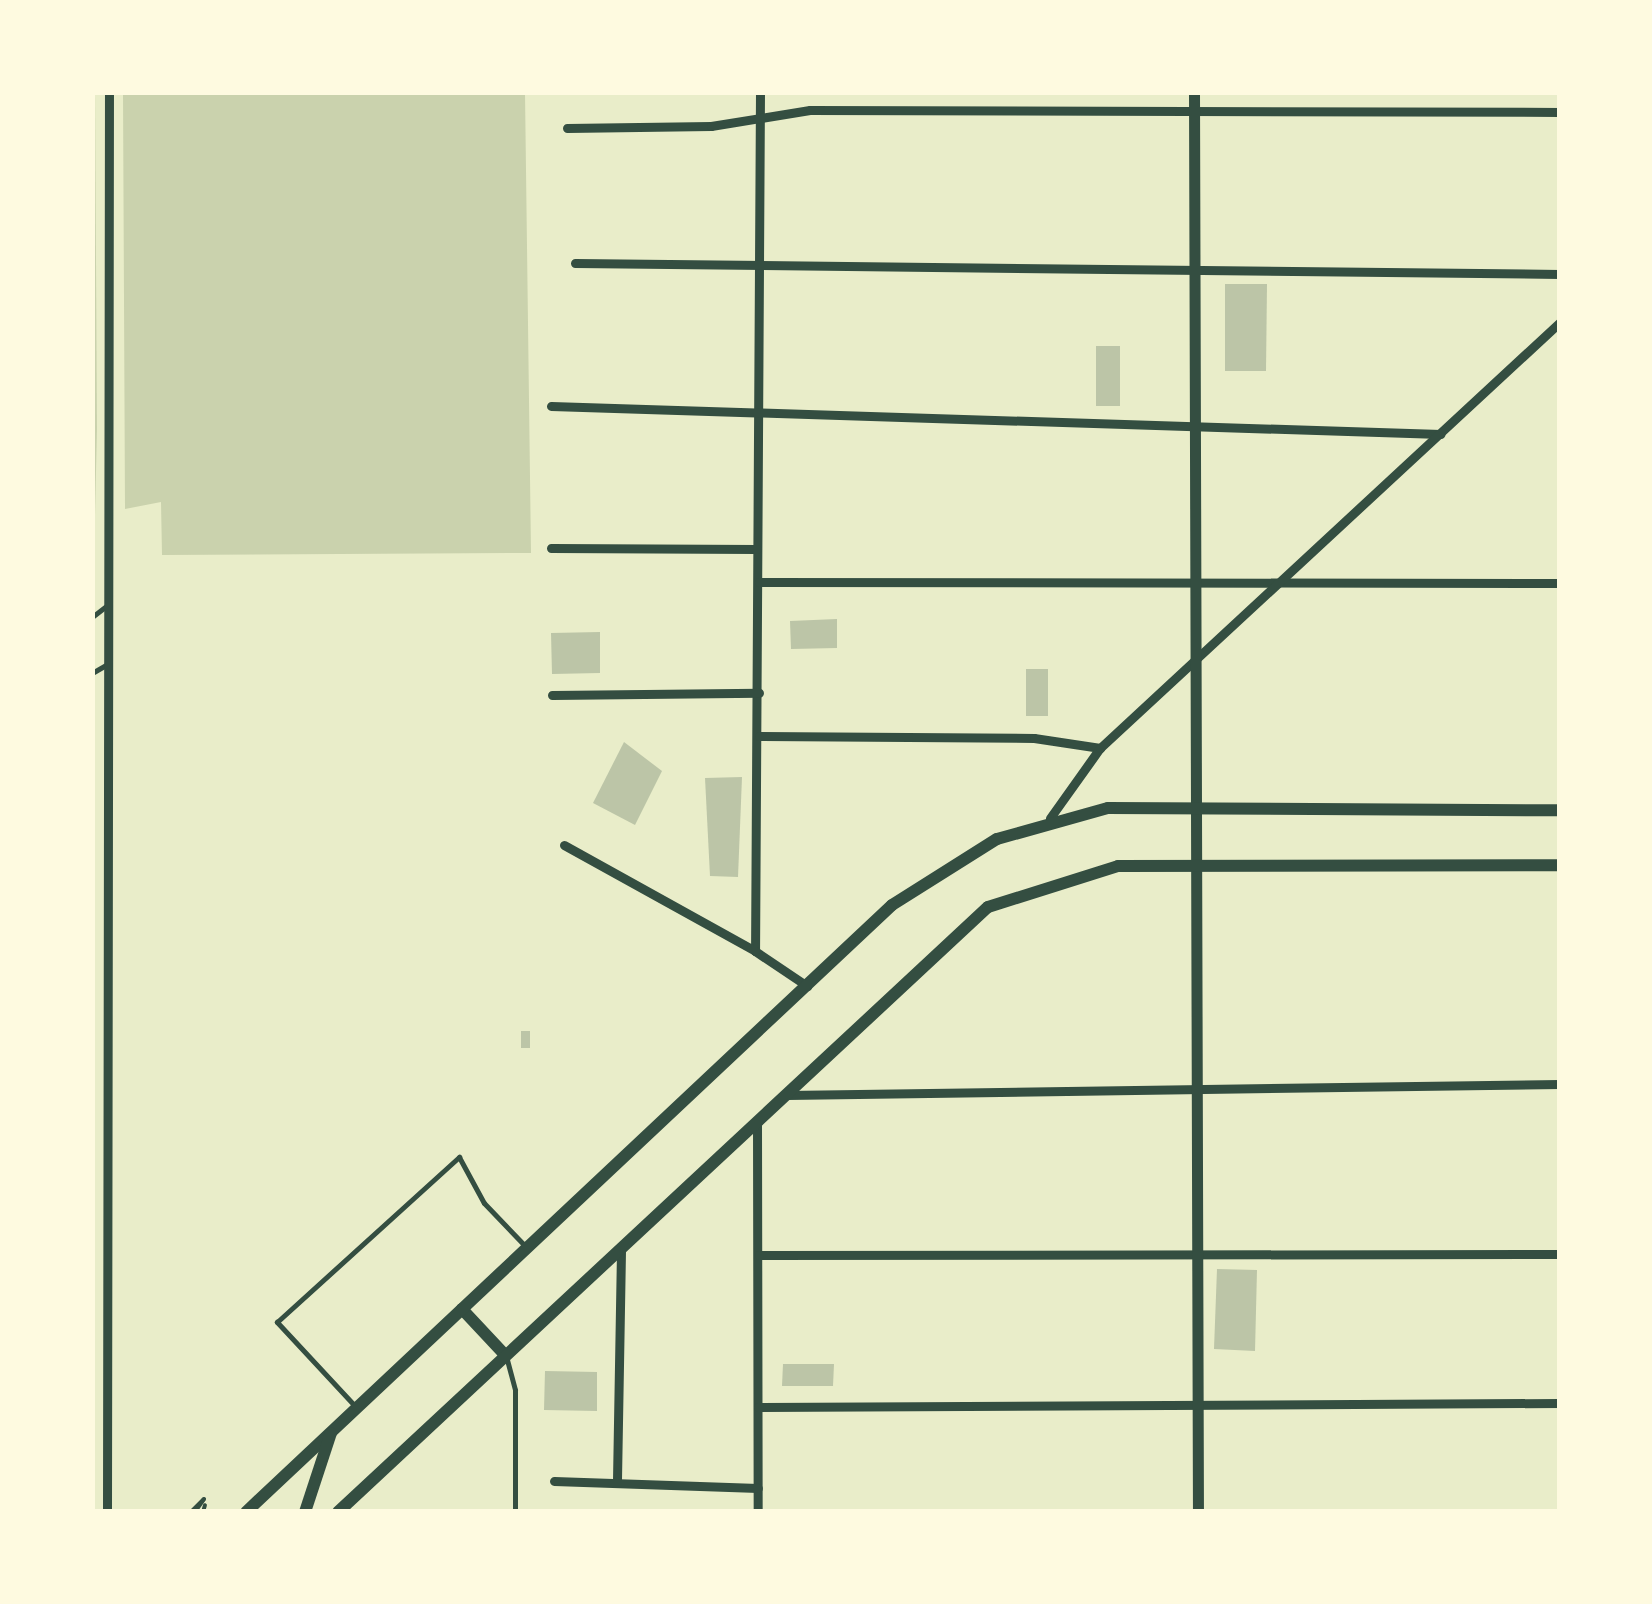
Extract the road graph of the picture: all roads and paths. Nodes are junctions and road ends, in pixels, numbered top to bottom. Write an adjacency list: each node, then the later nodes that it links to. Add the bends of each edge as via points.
1 (109, 92): 23 (street)
2 (760, 92): 6 (street)
3 (1194, 92): 4 (street)
4 (1194, 112): 5 (street); 6 (street, via 810,110); 10 (street)
5 (1560, 112)
6 (761, 118): 7 (street); 9 (street)
7 (567, 128)
8 (575, 263): 9 (street)
9 (759, 268): 10 (street); 14 (street)
10 (1194, 270): 11 (street); 15 (street)
11 (1560, 274)
12 (1560, 322): 16 (street)
13 (551, 406): 14 (street)
14 (758, 410): 15 (street); 18 (street)
15 (1194, 427): 16 (street); 19 (street)
16 (1442, 434): 20 (street)
17 (551, 548): 18 (street)
18 (758, 548): 21 (street)
19 (1196, 578): 20 (street); 21 (street); 25 (street)
20 (1285, 580): 22 (street); 25 (street)
21 (759, 582): 28 (street)
22 (1560, 583)
23 (111, 602): 24 (lane); 26 (street)
24 (92, 616)
25 (1198, 658): 31 (street); 32 (street)
26 (108, 664): 27 (lane); 60 (street)
27 (92, 674)
28 (758, 693): 29 (street); 30 (street)
29 (552, 695)
30 (759, 736): 31 (street, via 1034,738); 38 (street)
31 (1100, 748): 34 (street)
32 (1198, 806): 33 (main road); 34 (main road); 36 (street)
33 (1560, 810)
34 (1050, 818): 39 (main road, via 948,866)
35 (564, 845): 38 (street)
36 (1198, 864): 37 (main road); 41 (street); 42 (main road, via 1068,874 988,907)
37 (1560, 866)
38 (755, 951): 39 (street)
39 (808, 987): 45 (main road)
40 (1560, 1084): 41 (street)
41 (1198, 1093): 42 (street); 46 (street)
42 (784, 1096): 43 (main road)
43 (757, 1122): 44 (main road); 47 (street)
44 (621, 1246): 50 (main road); 56 (street)
45 (527, 1248): 49 (main road); 54 (lane, via 484,1203 459,1157 277,1322)
46 (1198, 1252): 47 (street); 48 (street); 53 (street)
47 (759, 1254): 52 (street)
48 (1560, 1254)
49 (462, 1309): 50 (main road); 54 (main road)
50 (506, 1356): 64 (main road); 65 (lane, via 514,1390)
51 (1560, 1403): 53 (street)
52 (758, 1407): 53 (street); 58 (street)
53 (1198, 1407): 67 (street)
54 (357, 1408): 55 (main road)
55 (331, 1433): 62 (main road); 63 (main road)
56 (616, 1480): 57 (street); 58 (street)
57 (554, 1481)
58 (758, 1488): 66 (street)
59 (208, 1503): 61 (path)
60 (107, 1512)
61 (197, 1512)
62 (246, 1512)
63 (304, 1512)
64 (338, 1512)
65 (514, 1512)
66 (758, 1512)
67 (1198, 1512)

